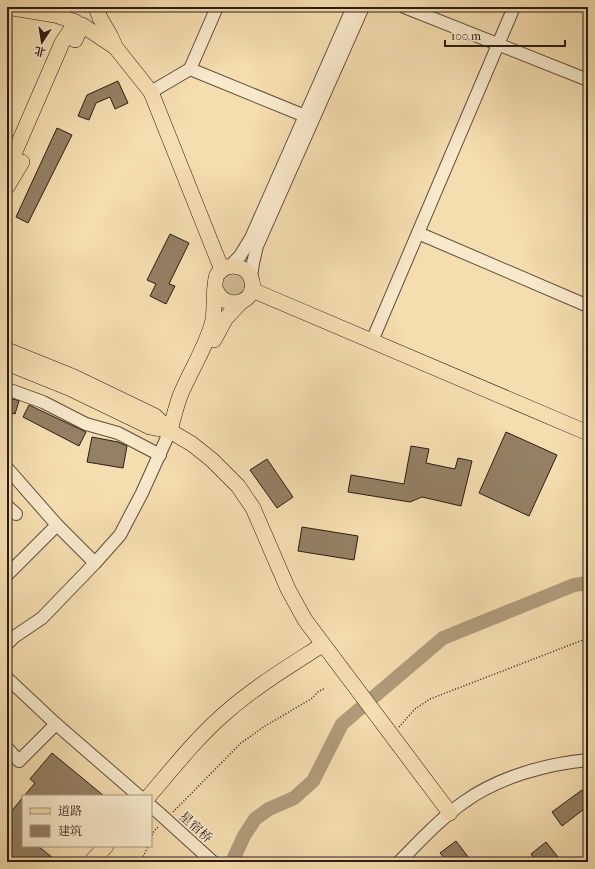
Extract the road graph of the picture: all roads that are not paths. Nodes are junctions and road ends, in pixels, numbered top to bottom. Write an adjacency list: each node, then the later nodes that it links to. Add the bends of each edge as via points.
1 (7, 7): 8 (main road, via 48,14 63,12)
2 (217, 7): 11 (street)
3 (353, 7): 14 (street)
4 (363, 7): 19 (street, via 257,246)
5 (404, 7): 9 (street)
6 (514, 7): 9 (street)
7 (96, 8): 8 (main road, via 96,18 90,24); 10 (main road)
8 (77, 15): 10 (main road); 15 (main road, via 62,43); 16 (main road, via 70,49 24,157)
9 (497, 44): 12 (street); 17 (street)
10 (116, 48): 13 (main road)
11 (190, 69): 13 (street); 14 (street)
12 (588, 80)
13 (151, 92): 18 (main road)
14 (305, 116): 18 (street, via 251,238 240,256)
15 (7, 170)
16 (7, 187)
17 (418, 234): 22 (street); 23 (street)
18 (226, 268): 19 (main road, via 242,268); 20 (main road, via 217,275)
19 (252, 284): 21 (main road, via 248,298); 23 (main road)
20 (216, 290): 21 (main road, via 225,301 233,304); 27 (main road, via 211,326 180,397)
21 (241, 302): 27 (main road, via 222,323 188,400)
22 (588, 306)
23 (372, 342): 28 (main road)
24 (7, 350): 27 (main road, via 117,397 155,416)
25 (7, 363): 27 (main road, via 69,388 150,427)
26 (7, 389): 29 (street, via 43,402 86,424 118,433)
27 (170, 431): 29 (street); 35 (main road, via 212,460 246,496 262,526 292,599)
28 (588, 433)
29 (160, 455): 32 (street, via 120,535)
30 (7, 468): 31 (street)
31 (57, 524): 32 (street); 33 (street)
32 (96, 564): 34 (street, via 42,618)
33 (7, 575)
34 (7, 644)
35 (326, 650): 41 (main road, via 256,689 221,717); 42 (main road)
36 (7, 678): 37 (street)
37 (56, 724): 38 (street, via 19,761); 40 (street)
38 (7, 748)
39 (588, 760): 42 (street, via 554,765 514,777 472,796)
40 (138, 795)
41 (150, 795)
42 (450, 813): 47 (street)
43 (160, 815): 46 (street, 星宿桥, bridge)
44 (105, 847): 45 (main road)
45 (91, 862)
46 (213, 862)
47 (399, 862)

